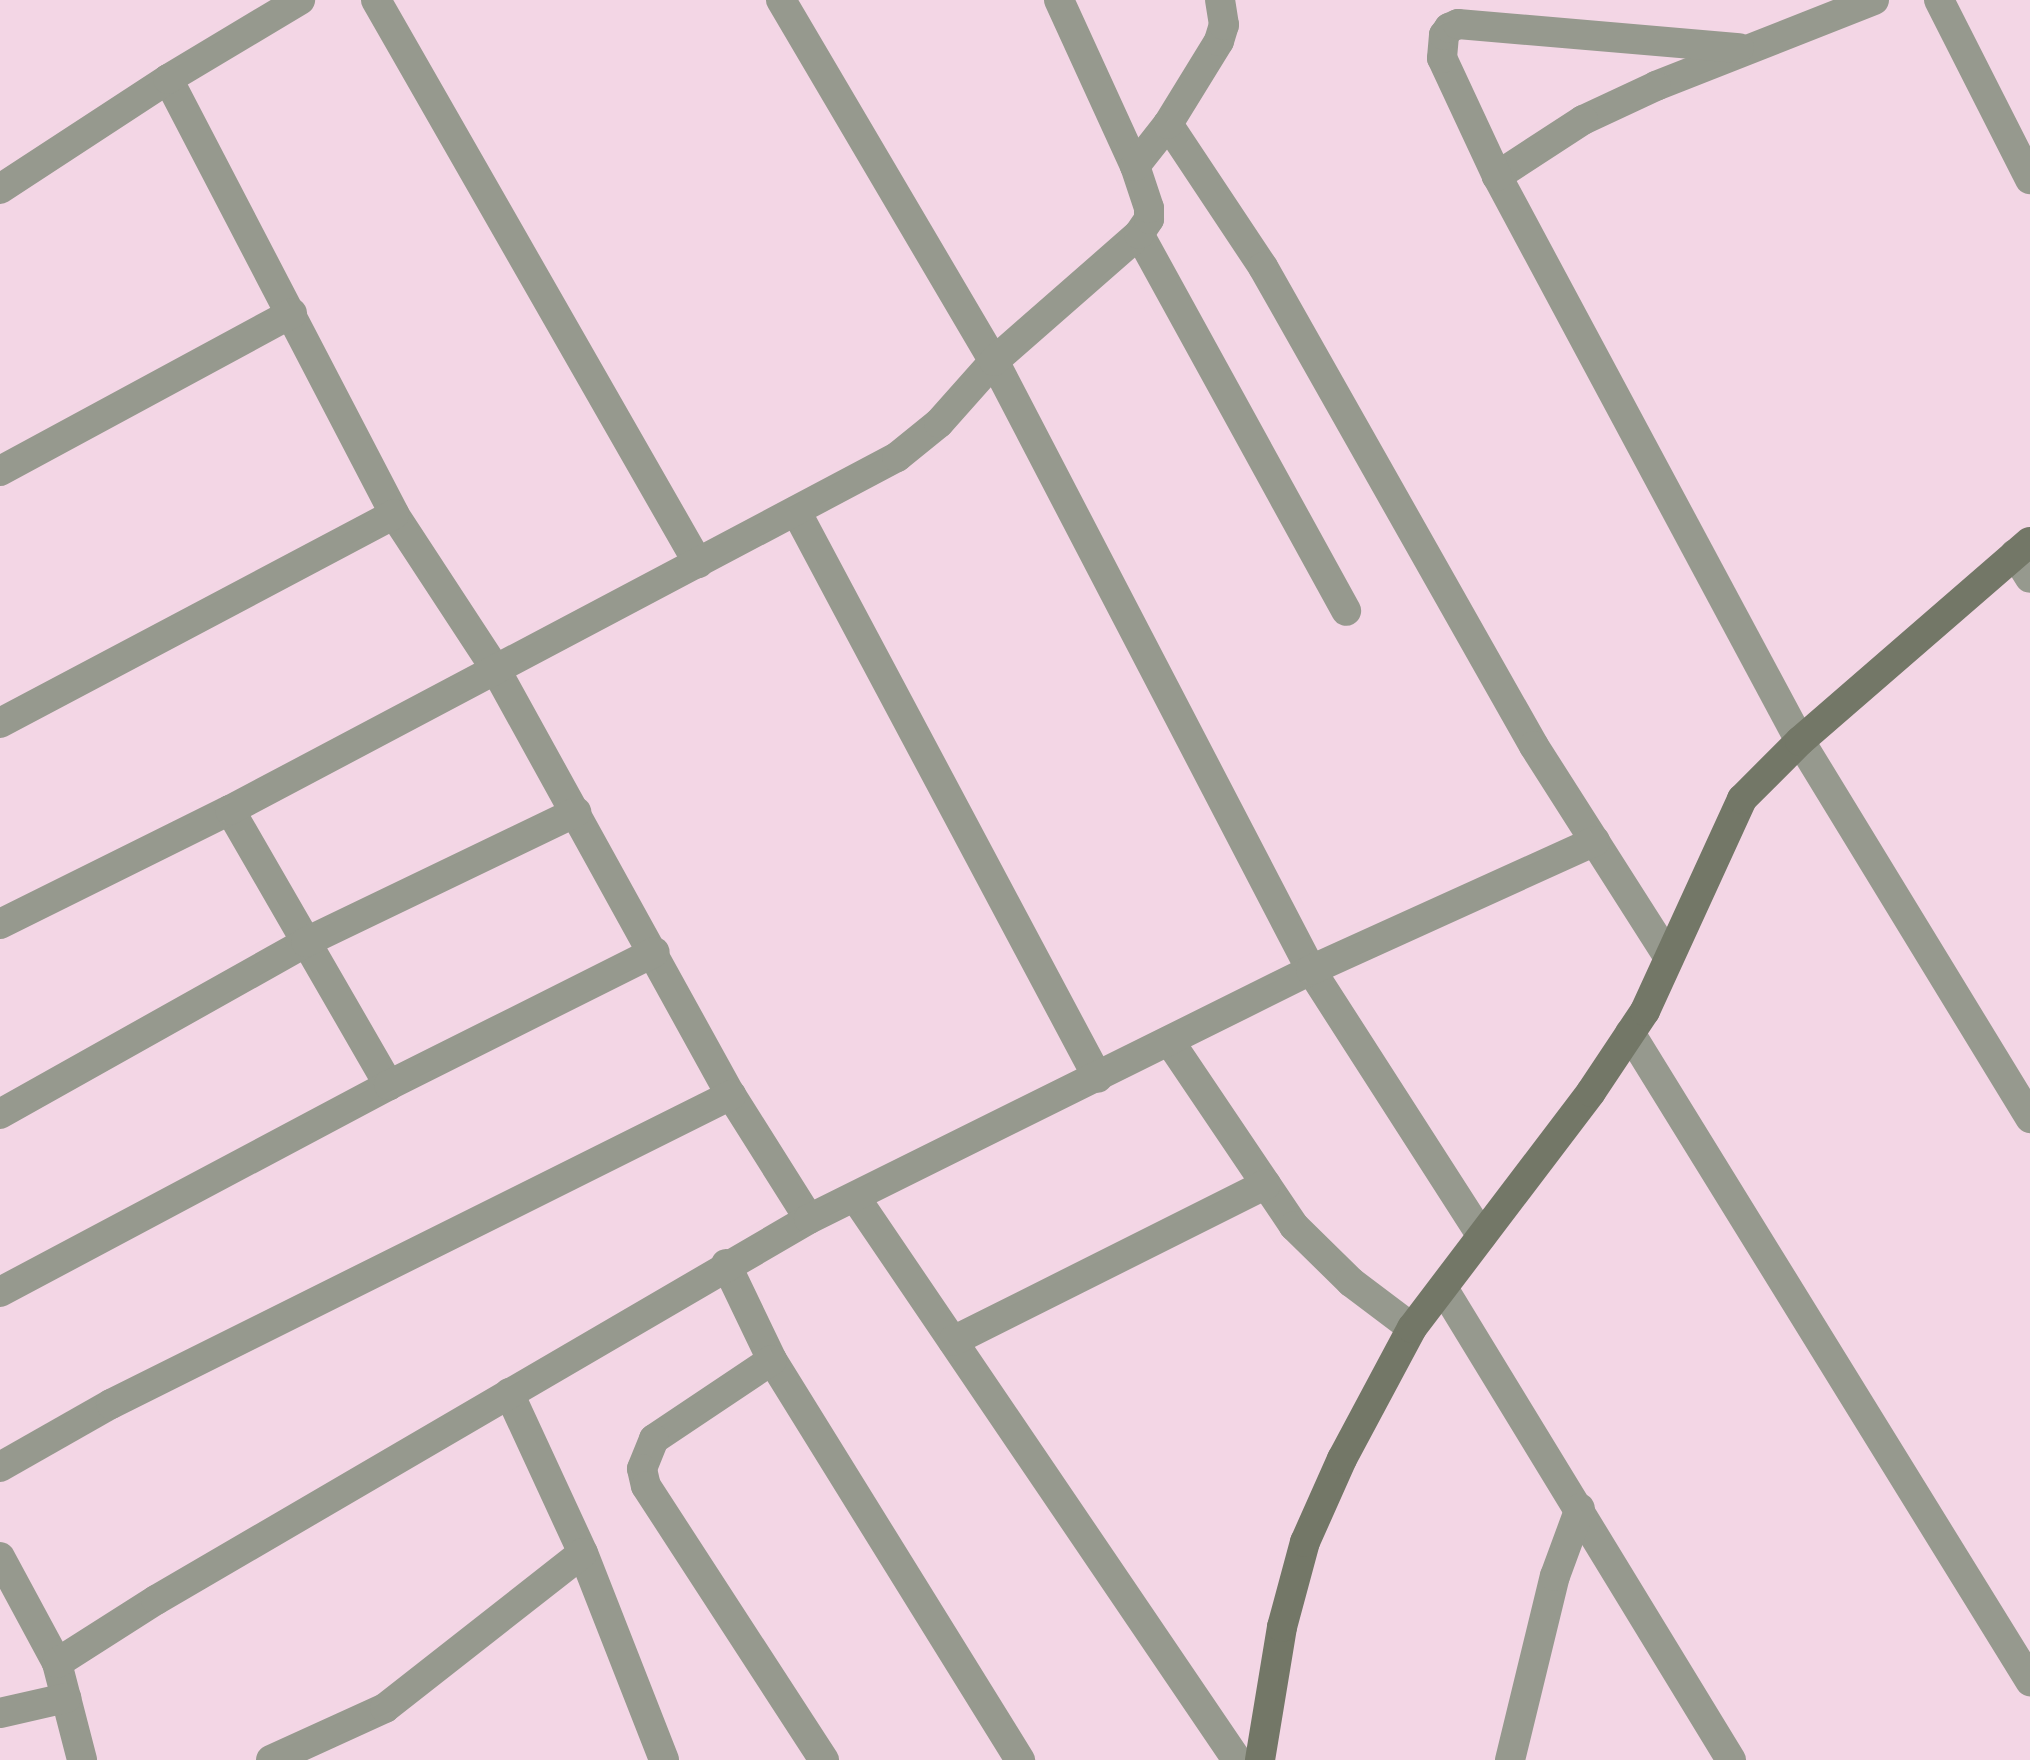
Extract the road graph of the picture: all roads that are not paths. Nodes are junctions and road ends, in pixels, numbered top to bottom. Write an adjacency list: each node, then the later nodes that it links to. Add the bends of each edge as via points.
1 (300, 0): 9 (street)
2 (376, 0): 22 (street)
3 (781, 0): 17 (street)
4 (1059, 0): 11 (street)
5 (1220, 0): 10 (street, via 1219,41)
6 (1874, 0): 8 (street)
7 (1938, 0): 13 (street)
8 (1747, 49): 12 (street, via 1584,120); 12 (street, via 1449,28 1442,58)
9 (168, 78): 14 (street); 16 (street)
10 (1168, 124): 11 (street); 29 (street, via 1263,267 1534,746)
11 (1135, 166): 15 (street, via 1149,208)
12 (1497, 176): 26 (street)
13 (2030, 179)
14 (0, 189)
15 (1139, 234): 17 (street); 23 (street)
16 (292, 313): 18 (street); 20 (street)
17 (994, 361): 19 (street, via 939,423 897,457); 34 (street)
18 (0, 472)
19 (796, 510): 22 (street); 37 (street)
20 (394, 514): 24 (street); 25 (street)
21 (2025, 558): 26 (street)
22 (698, 563): 24 (street)
23 (1346, 610)
24 (496, 670): 27 (street); 28 (street)
25 (0, 723)
26 (1800, 742): 33 (street, via 1742,799); 41 (street)
27 (230, 810): 30 (street); 31 (street)
28 (576, 812): 31 (street); 32 (street)
29 (1596, 841): 33 (street); 34 (street)
30 (0, 924)
31 (306, 942): 38 (street); 40 (street)
32 (655, 952): 38 (street); 39 (street)
33 (1668, 956): 35 (street)
34 (1311, 970): 36 (street); 45 (street)
35 (1630, 1033): 45 (street); 58 (street)
36 (1170, 1042): 37 (street); 42 (street)
37 (1098, 1078): 43 (street)
38 (389, 1085): 48 (street)
39 (731, 1095): 44 (street); 53 (street, via 110,1404)
40 (0, 1114)
41 (2030, 1118)
42 (1266, 1184): 49 (street, via 1294,1226 1351,1282); 50 (street)
43 (854, 1197): 44 (street); 50 (street)
44 (809, 1220): 46 (street)
45 (1482, 1236): 47 (street)
46 (726, 1264): 51 (street); 52 (street)
47 (1443, 1288): 49 (street); 54 (street)
48 (0, 1292)
49 (1412, 1328): 67 (street, via 1305,1542 1282,1627)
50 (952, 1341): 66 (street)
51 (772, 1360): 64 (street, via 654,1438 642,1469 646,1486); 65 (street)
52 (509, 1393): 55 (street); 57 (street)
53 (0, 1467)
54 (1580, 1508): 68 (street, via 1555,1576); 69 (street)
55 (583, 1552): 62 (street, via 385,1708); 63 (street)
56 (0, 1557): 57 (street)
57 (57, 1663): 59 (street)
58 (2030, 1681)
59 (66, 1698): 60 (street); 61 (street)
60 (0, 1713)
61 (82, 1760)
62 (271, 1760)
63 (664, 1760)
64 (824, 1760)
65 (1020, 1760)
66 (1237, 1760)
67 (1260, 1760)
68 (1510, 1760)
69 (1731, 1760)

